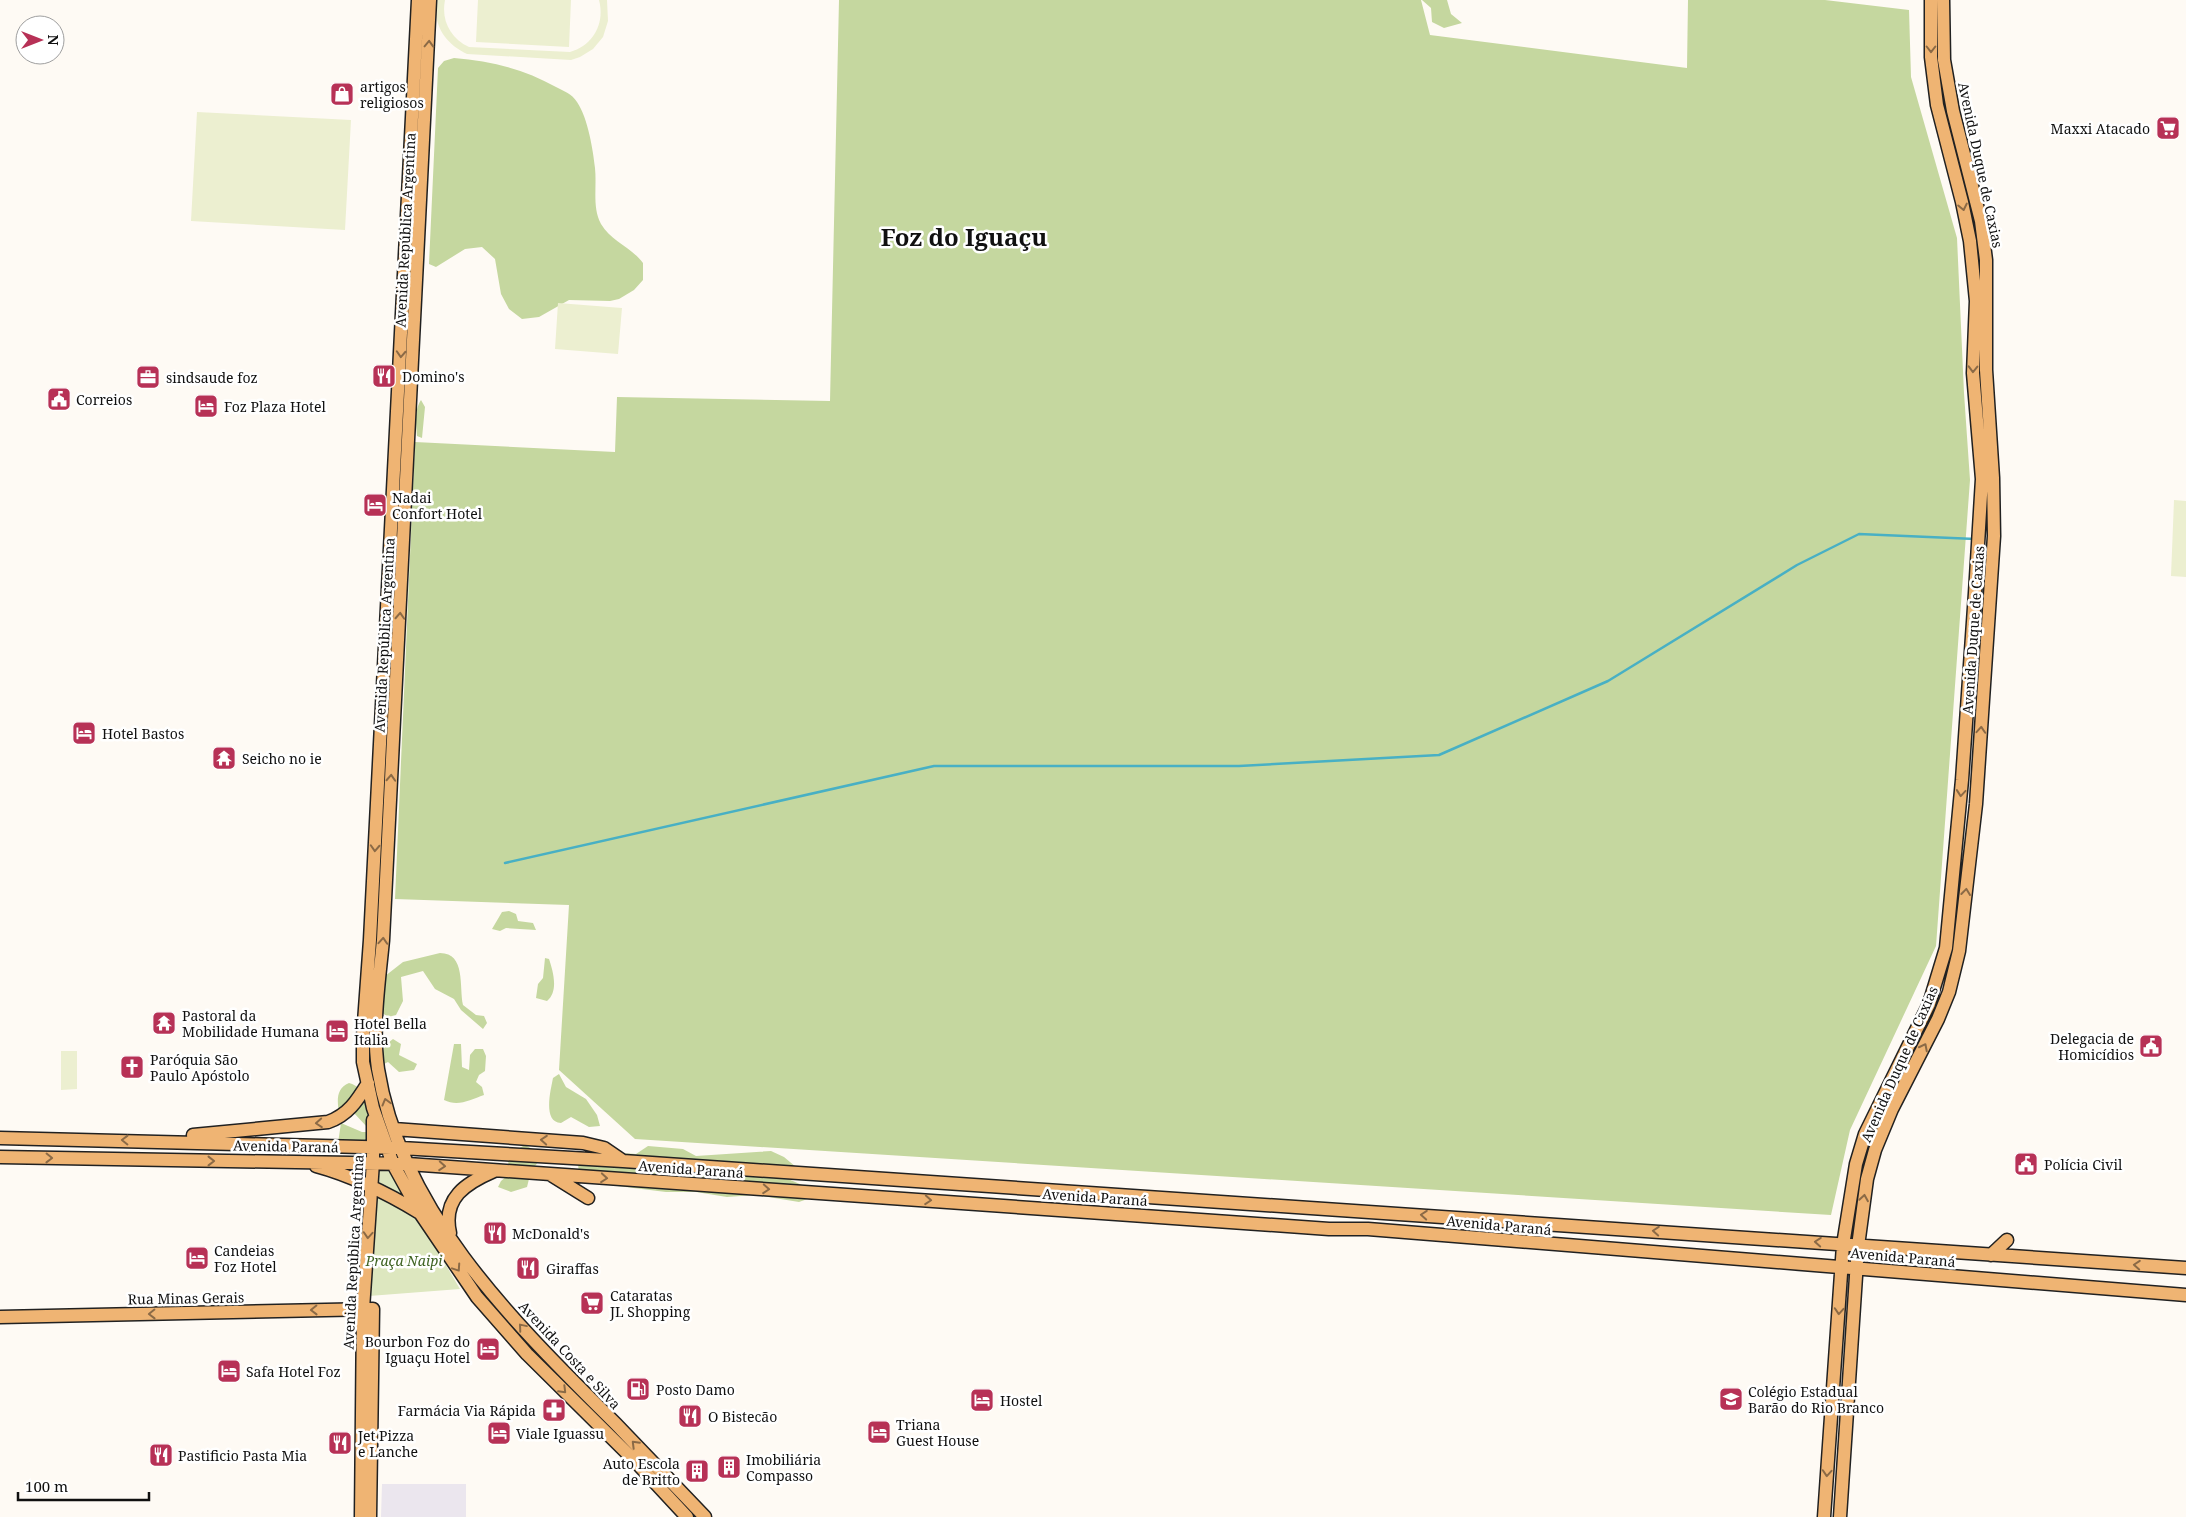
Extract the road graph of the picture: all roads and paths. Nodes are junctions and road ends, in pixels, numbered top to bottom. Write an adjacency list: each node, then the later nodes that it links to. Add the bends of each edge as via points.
1 (418, 0): 6 (main road, Avenida República Argentina, one-way to 6, via 363,1036 363,1062)
2 (430, 0): 7 (main road, Avenida República Argentina, one-way to 2, via 378,1068 376,1036)
3 (1931, 0): 5 (main road, Avenida Duque de Caxias, one-way to 5, via 1931,57 1937,105 1970,241 1976,301 1972,373)
4 (1944, 0): 5 (main road, Avenida Duque de Caxias, via 1944,60 1953,111 1981,221 1986,260)
5 (1988, 478): 29 (main road, Avenida Duque de Caxias, one-way to 29, via 1946,948 1929,1004 1865,1134 1850,1194); 30 (main road, Avenida Duque de Caxias, one-way to 5, via 1875,1150 1938,1019 1949,992 1959,951 1976,804 1994,536)
6 (368, 1083): 9 (main road, one-way to 9, via 349,1111 328,1122); 10 (main road, Avenida República Argentina)
7 (394, 1129): 11 (main road, Avenida República Argentina); 14 (main road, one-way to 7, via 604,1148 583,1143)
8 (0, 1138): 9 (main road, Avenida Paraná, one-way to 8)
9 (156, 1141): 10 (main road, Avenida Paraná)
10 (380, 1148): 11 (main road, Avenida Paraná); 15 (main road, Avenida República Argentina); 16 (main road, Avenida Costa e Silva)
11 (401, 1148): 14 (main road, Avenida Paraná); 17 (main road, Avenida Costa e Silva)
12 (0, 1157): 13 (main road, Avenida Paraná, one-way to 13)
13 (297, 1161): 15 (main road, Avenida Paraná); 20 (main road, via 338,1172)
14 (623, 1161): 22 (main road, Avenida Paraná)
15 (374, 1162): 16 (main road, Avenida Paraná); 20 (main road, Avenida República Argentina)
16 (393, 1164): 17 (main road, Avenida Paraná); 24 (main road, Avenida Costa e Silva)
17 (408, 1164): 18 (main road, Avenida Paraná, one-way to 18); 27 (main road, Avenida Costa e Silva)
18 (495, 1170): 19 (main road, Avenida Paraná); 27 (main road, via 467,1183 456,1196 448,1218)
19 (549, 1174): 21 (main road); 25 (main road, Avenida Paraná, one-way to 25)
20 (372, 1186): 24 (main road); 36 (main road, Avenida República Argentina, one-way to 36)
21 (588, 1198)
22 (1336, 1209): 23 (main road, Avenida Paraná); 25 (main road, via 1336,1220)
23 (1366, 1211): 26 (main road, via 1362,1220); 29 (main road, Avenida Paraná, one-way to 23)
24 (420, 1213): 40 (main road, Avenida Costa e Silva, one-way to 40, via 477,1296 527,1354)
25 (1329, 1229): 26 (main road, Avenida Paraná)
26 (1368, 1229): 32 (main road, Avenida Paraná)
27 (451, 1238): 41 (main road, Avenida Costa e Silva, one-way to 27, via 535,1343)
28 (2007, 1240): 31 (main road)
29 (1843, 1245): 30 (main road, Avenida Paraná); 32 (main road, Avenida Duque de Caxias)
30 (1858, 1246): 31 (main road, Avenida Paraná); 33 (main road, Avenida Duque de Caxias)
31 (1991, 1255): 34 (main road, Avenida Paraná, one-way to 31)
32 (1842, 1267): 33 (main road, Avenida Paraná); 42 (main road, Avenida Duque de Caxias, one-way to 42)
33 (1857, 1268): 35 (main road, Avenida Paraná); 43 (main road, Avenida Duque de Caxias)
34 (2186, 1268)
35 (2186, 1295)
36 (368, 1309): 37 (main road, Rua Minas Gerais, one-way to 37); 38 (main road, Avenida República Argentina); 39 (main road, Avenida República Argentina)
37 (0, 1317)
38 (361, 1517)
39 (370, 1517)
40 (687, 1517)
41 (705, 1517)
42 (1824, 1517)
43 (1840, 1517)

